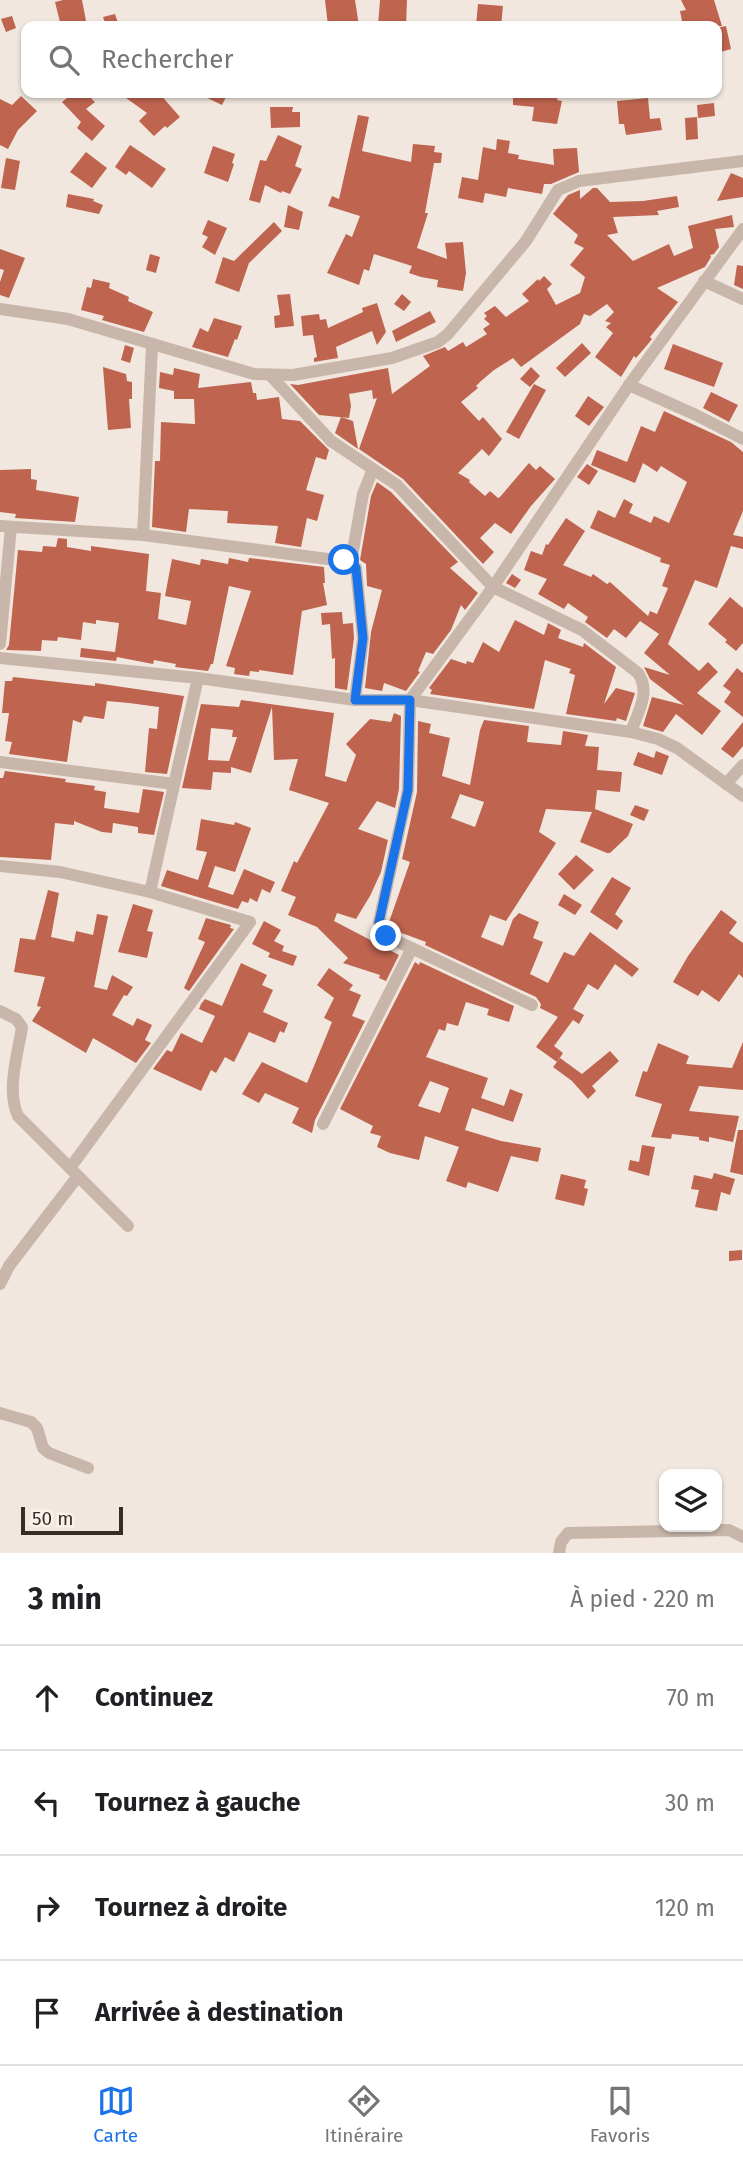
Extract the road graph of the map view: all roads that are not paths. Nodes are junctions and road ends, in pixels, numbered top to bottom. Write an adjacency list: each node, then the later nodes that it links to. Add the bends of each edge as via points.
1 (743, 161): 7 (street, via 566,185 558,190 526,241 438,342 392,358 293,376)
2 (743, 229): 3 (street)
3 (704, 281): 4 (street); 8 (street)
4 (743, 299)
5 (0, 309): 6 (street, via 68,319)
6 (152, 345): 7 (street, via 243,373); 12 (street)
7 (270, 375): 10 (street, via 331,441)
8 (629, 385): 9 (street); 14 (street)
9 (743, 439)
10 (373, 469): 13 (street, via 363,494); 14 (street, via 397,485)
11 (6, 526): 12 (street); 15 (street)
12 (143, 535): 13 (street)
13 (351, 562): 18 (street, via 356,568 363,638)
14 (493, 587): 19 (street); 20 (street, via 582,630 638,673 645,691)
15 (0, 644)
16 (0, 658): 17 (street)
17 (198, 678): 18 (street); 23 (street)
18 (355, 700): 19 (street)
19 (410, 700): 20 (street); 28 (street, via 408,790 379,922 386,936)
20 (631, 732): 24 (street, via 677,748)
21 (0, 762): 23 (street)
22 (743, 765): 24 (street)
23 (174, 784): 27 (street)
24 (726, 784): 25 (street)
25 (743, 796)
26 (0, 866): 27 (street, via 60,872)
27 (150, 892): 32 (street, via 250,923)
28 (411, 948): 29 (street); 31 (street)
29 (532, 1005)
30 (0, 1012): 32 (street, via 16,1018 22,1027 13,1084 16,1111)
31 (323, 1124)
32 (74, 1172): 33 (street); 34 (street)
33 (128, 1226)
34 (0, 1284)
35 (0, 1413): 36 (street, via 31,1422 48,1453)
36 (88, 1468)
37 (743, 1537): 38 (street, via 729,1530 568,1533)
38 (559, 1553)

